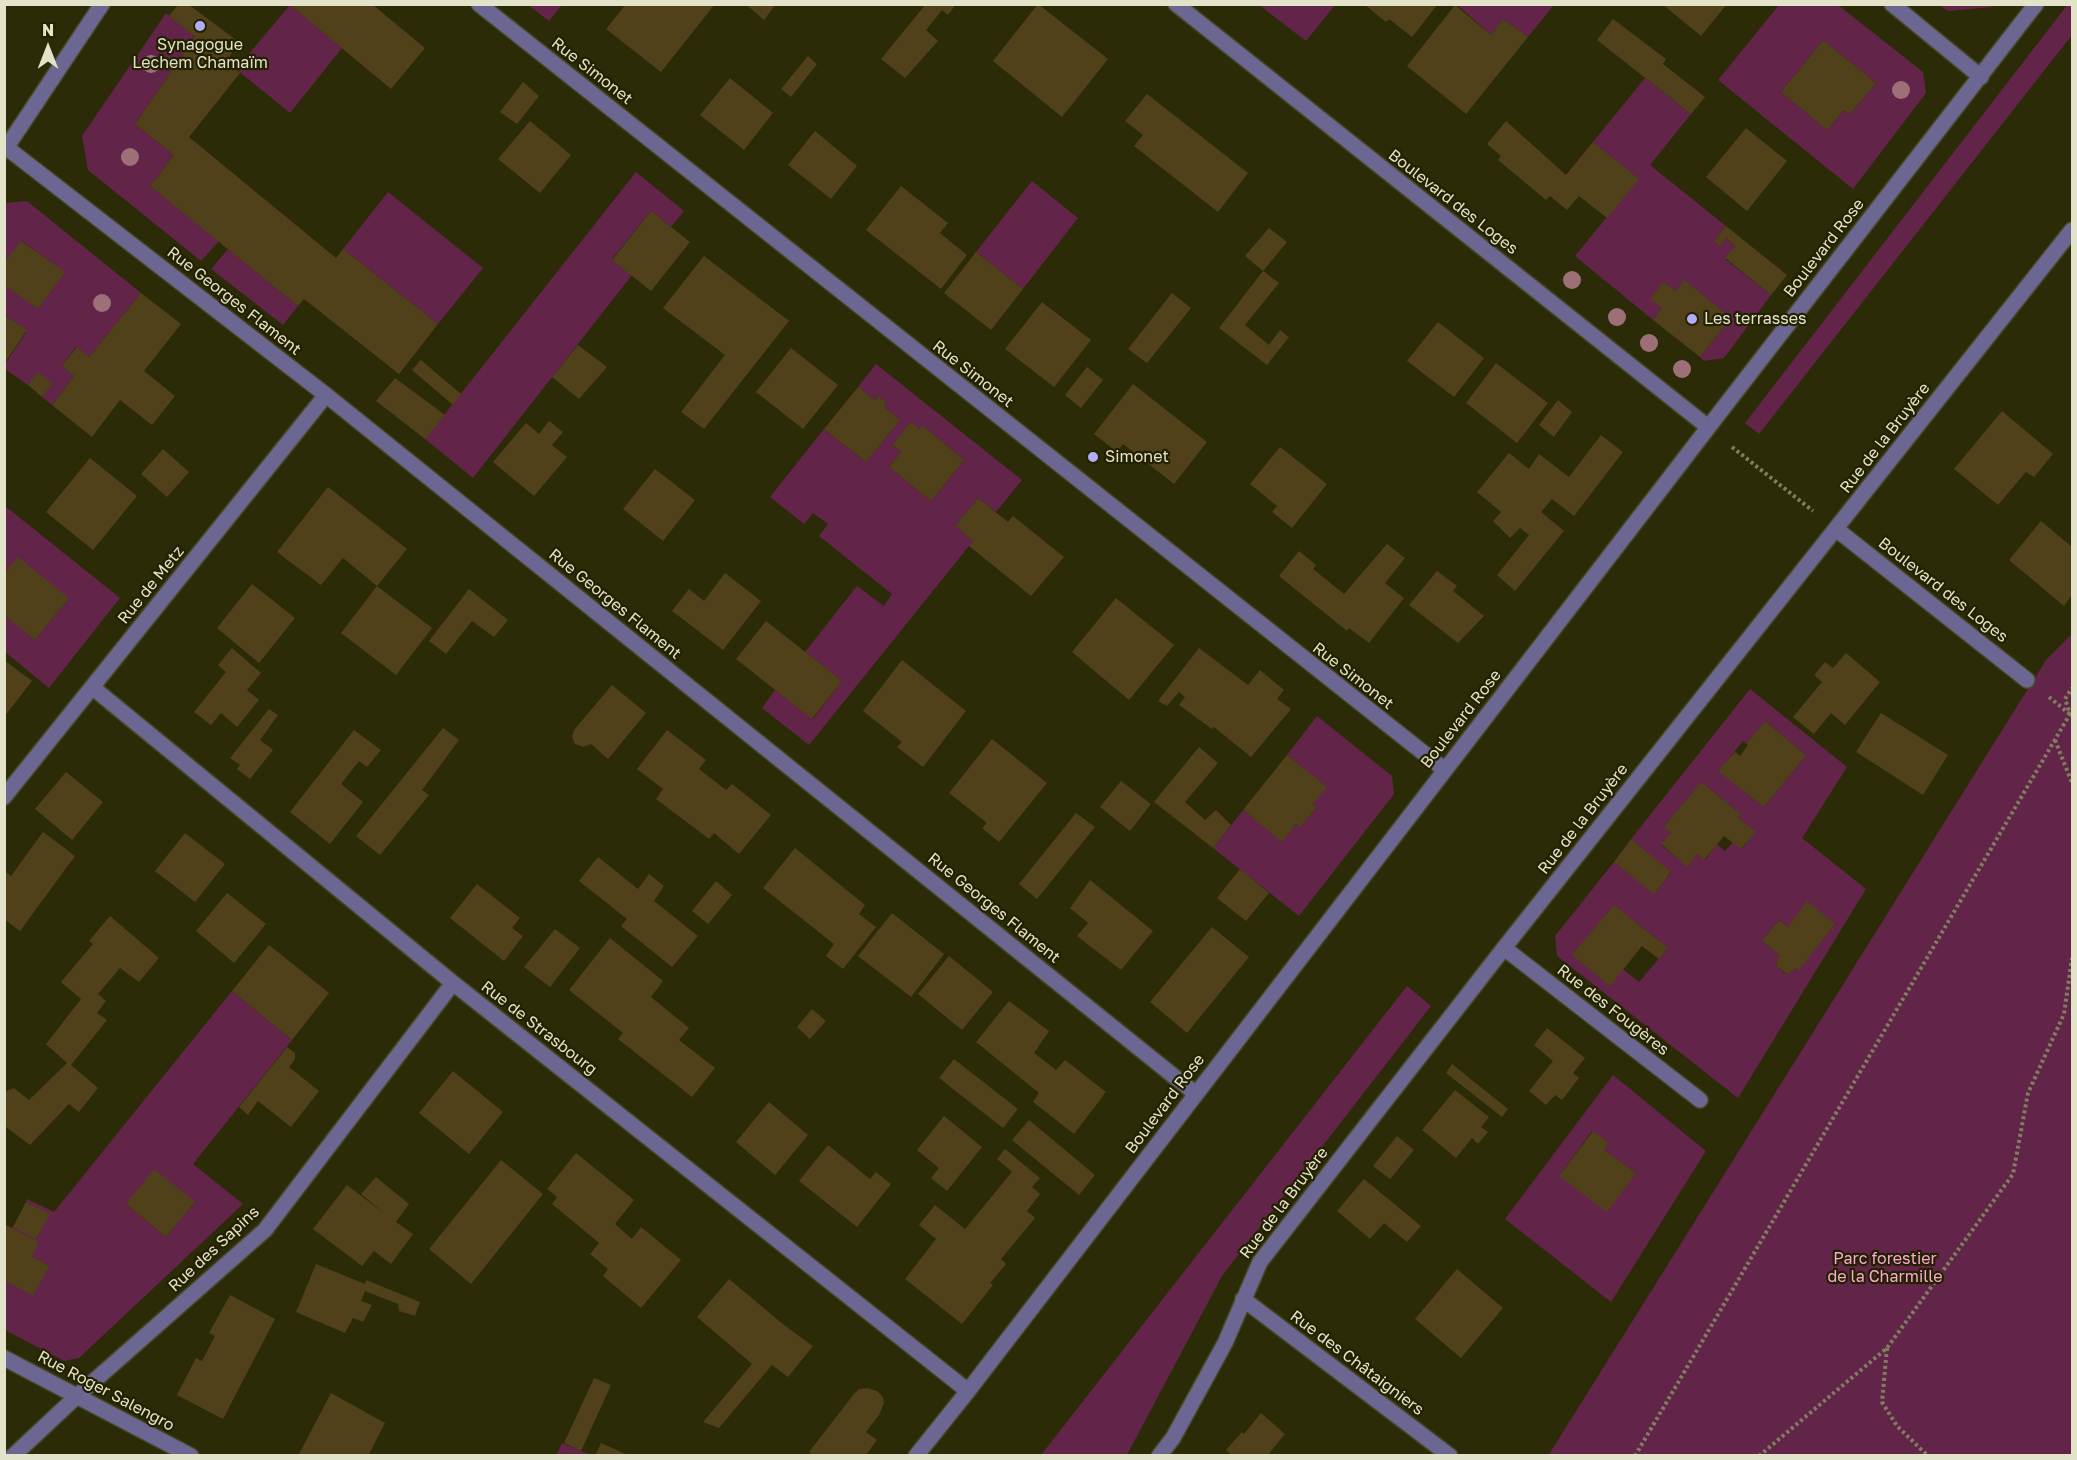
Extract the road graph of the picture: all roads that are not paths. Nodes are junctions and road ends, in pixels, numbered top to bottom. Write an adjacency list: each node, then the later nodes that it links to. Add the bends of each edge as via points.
1 (102, 4): 7 (street)
2 (479, 4): 14 (street, Rue Simonet)
3 (1176, 4): 10 (street, Boulevard des Loges)
4 (1892, 4): 6 (street)
5 (2036, 4): 6 (street, Boulevard Rose)
6 (1981, 77): 10 (street, Boulevard Rose)
7 (6, 150): 9 (street, Rue Georges Flament)
8 (2073, 230): 11 (street, Rue de la Bruyère)
9 (326, 395): 13 (street, Rue de Metz); 18 (street, Rue Georges Flament)
10 (1708, 427): 14 (street, Boulevard Rose)
11 (1836, 529): 12 (street, Boulevard des Loges); 16 (street, Rue de la Bruyère)
12 (2027, 680)
13 (92, 687): 15 (street, Rue de Metz); 17 (street, Rue de Strasbourg)
14 (1445, 770): 18 (street, Boulevard Rose)
15 (4, 797)
16 (1504, 948): 19 (street, Rue des Fougères); 20 (street, Rue de la Bruyère, via 1260,1262)
17 (453, 983): 22 (street, Rue de Strasbourg); 23 (street, Rue des Sapins, via 265,1230)
18 (1196, 1094): 22 (street, Boulevard Rose)
19 (1700, 1100)
20 (1243, 1299): 27 (street, Rue de la Bruyère, via 1225,1343 1173,1438); 28 (street, Rue des Châtaigniers)
21 (4, 1358): 23 (street, Rue Roger Salengro)
22 (968, 1391): 26 (street, Boulevard Rose)
23 (77, 1396): 24 (street, Rue des Sapins); 25 (street, Rue Roger Salengro)
24 (13, 1455)
25 (190, 1455)
26 (916, 1455)
27 (1159, 1455)
28 (1450, 1455)

